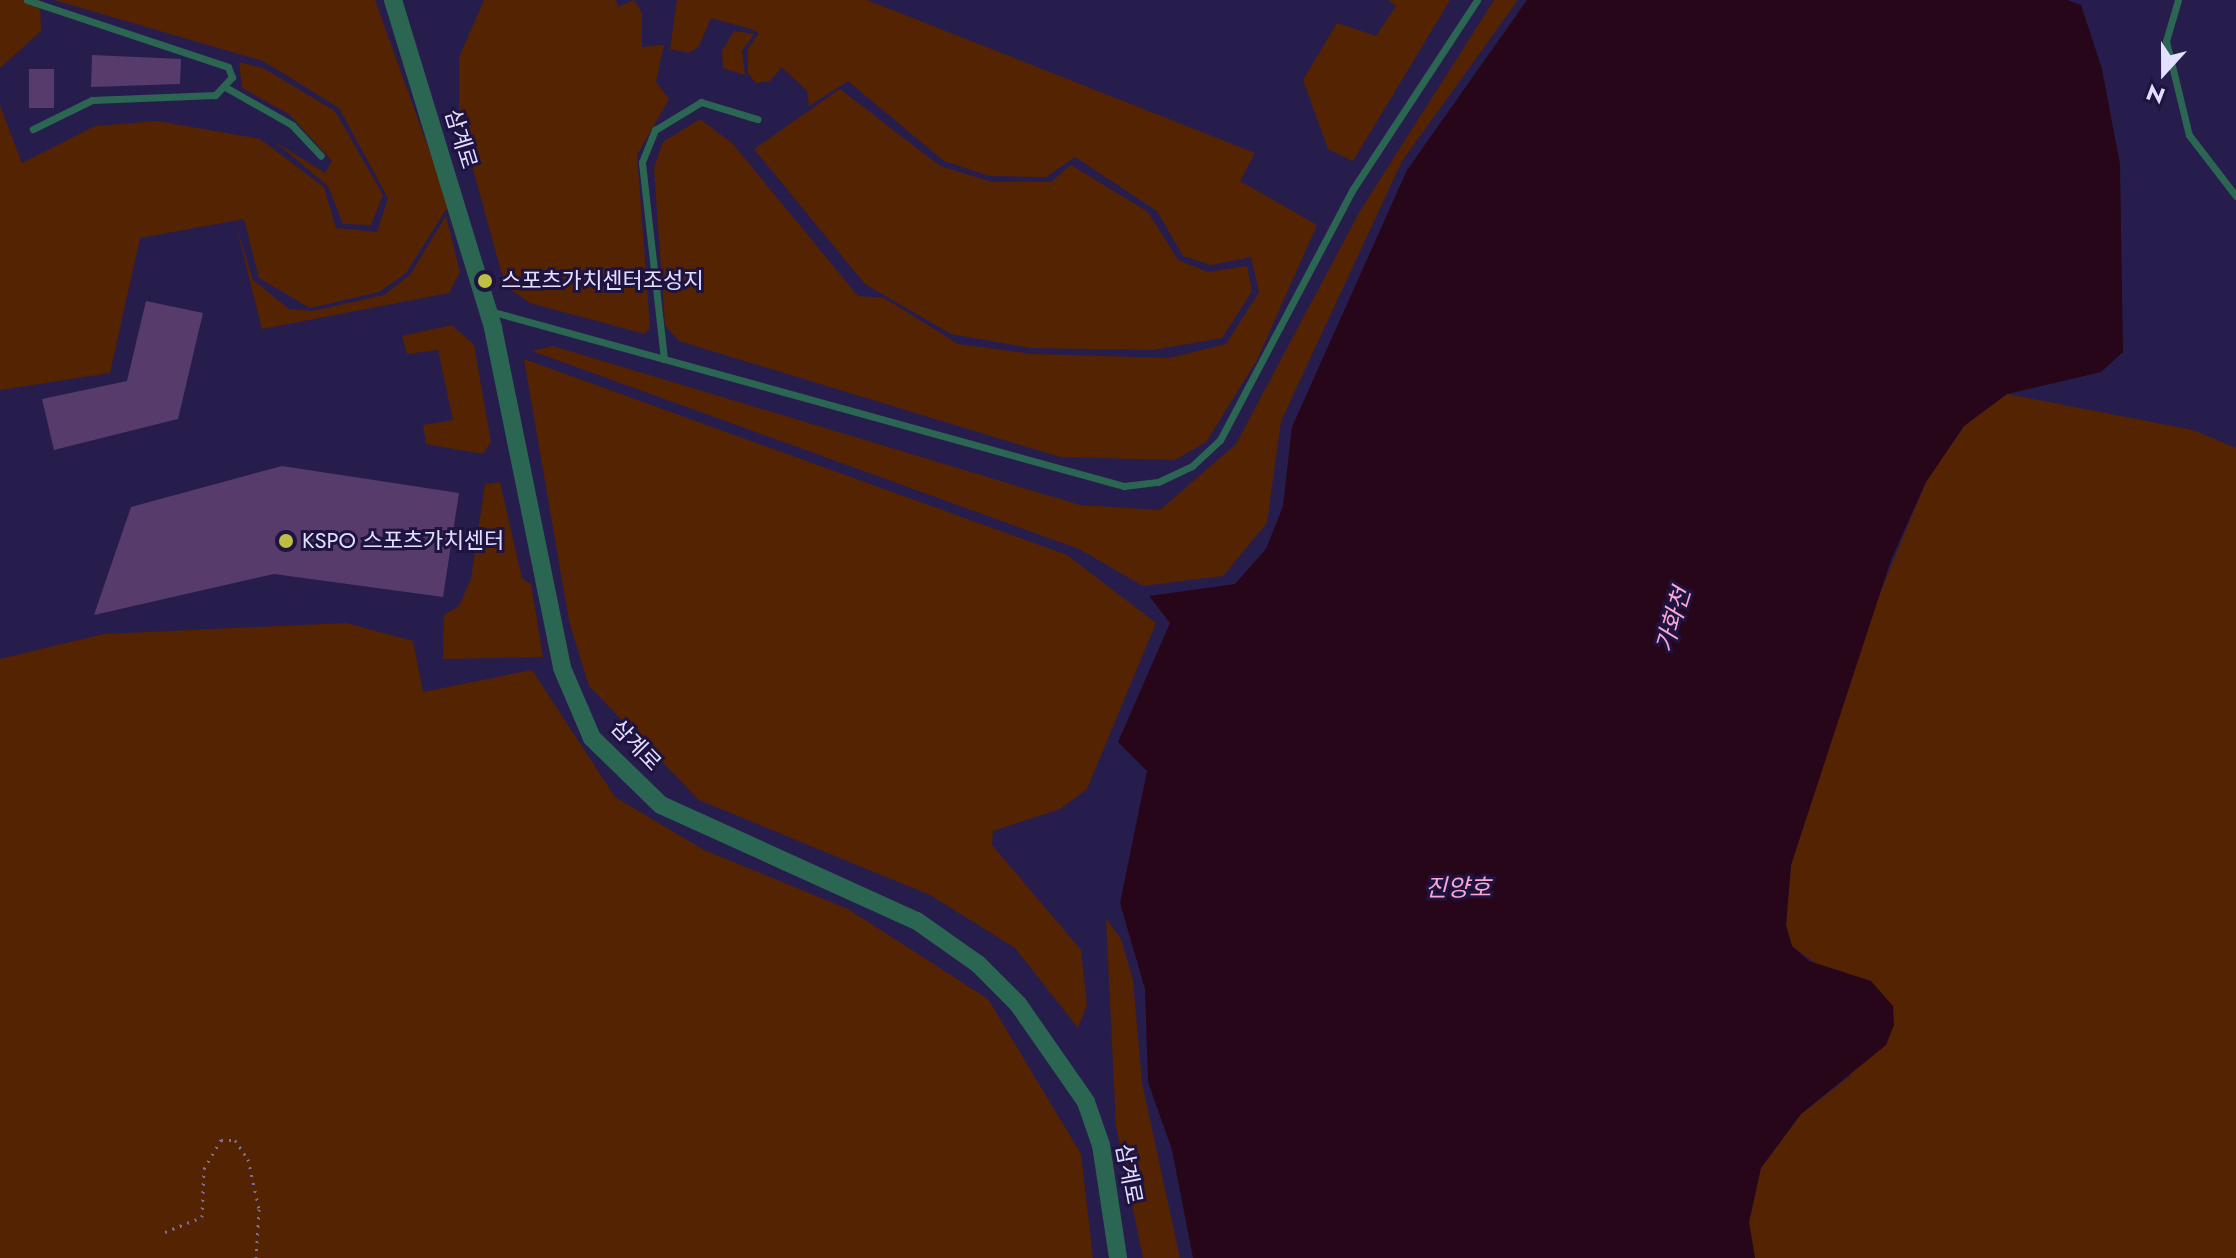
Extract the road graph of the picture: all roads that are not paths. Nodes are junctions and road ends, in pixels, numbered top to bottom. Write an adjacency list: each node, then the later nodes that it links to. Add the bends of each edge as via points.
1 (27, 0): 5 (lane, via 228,67)
2 (393, 0): 10 (street, 삼계로)
3 (1477, 0): 11 (lane, via 1353,189 1220,440 1192,466 1158,482 1124,486)
4 (2178, 0): 9 (lane, via 2166,41 2189,135)
5 (227, 88): 7 (lane, via 142,102 92,100); 8 (lane, via 292,125)
6 (757, 119): 11 (lane, via 701,102 655,130 642,162)
7 (33, 129)
8 (321, 156)
9 (2236, 196)
10 (488, 310): 11 (lane); 12 (street, 삼계로, via 562,668 592,738 661,805 917,921 978,964 1018,1004 1086,1102 1101,1145)
11 (664, 359)
12 (1118, 1258)

